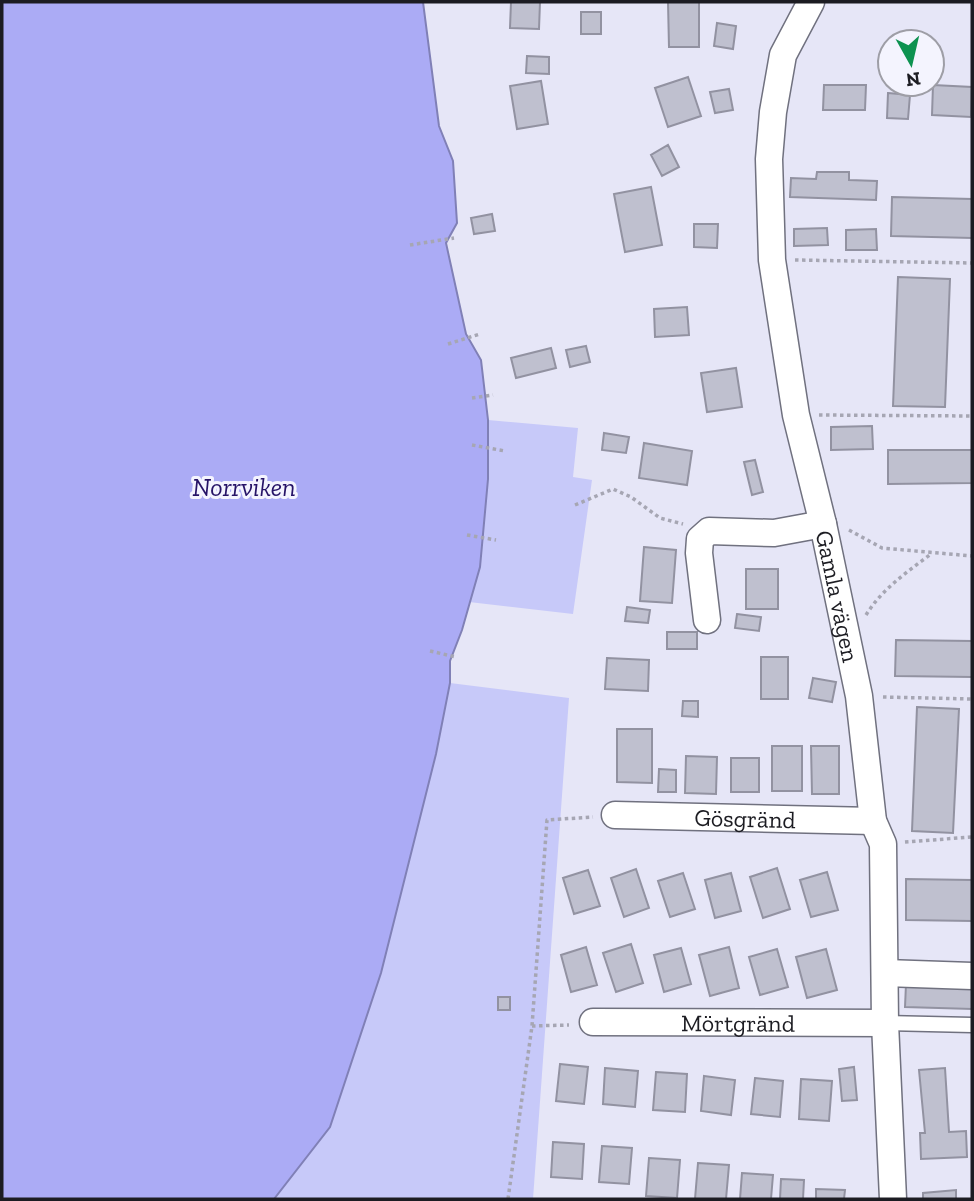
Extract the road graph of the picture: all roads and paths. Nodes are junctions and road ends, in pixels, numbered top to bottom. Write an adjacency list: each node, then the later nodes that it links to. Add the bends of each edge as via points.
1 (811, 2): 4 (street, Gamla vägen, via 783,55 773,112 769,159)
2 (454, 238): 3 (path)
3 (410, 244)
4 (772, 260): 5 (path); 10 (street, Gamla vägen)
5 (972, 263)
6 (480, 334): 7 (path)
7 (448, 344)
8 (493, 395): 9 (path)
9 (472, 398)
10 (796, 415): 11 (path); 15 (street, Gamla vägen)
11 (972, 416)
12 (472, 445): 13 (path)
13 (505, 451)
14 (575, 505): 16 (path, via 613,489 660,518)
15 (823, 524): 16 (street, via 774,533); 19 (path, via 842,526 882,548); 22 (street, Gamla vägen)
16 (709, 531): 21 (street, via 700,539 699,553)
17 (467, 535): 18 (path)
18 (496, 540)
19 (933, 553): 20 (path); 22 (path, via 874,602)
20 (972, 556)
21 (707, 620)
22 (848, 644): 25 (street, Gamla vägen)
23 (430, 652): 24 (path)
24 (456, 657)
25 (859, 696): 26 (path); 28 (street, Gamla vägen)
26 (972, 699)
27 (615, 815): 28 (street, Gösgränd); 35 (path, via 547,820)
28 (878, 832): 29 (path); 30 (street, Gamla vägen)
29 (972, 837)
30 (886, 974): 31 (street); 33 (street, Gamla vägen)
31 (972, 975)
32 (593, 1022): 33 (street, Mörtgränd); 35 (path)
33 (885, 1023): 34 (lane); 37 (street, Gamla vägen)
34 (972, 1025)
35 (532, 1026): 36 (path)
36 (508, 1199)
37 (893, 1199)

